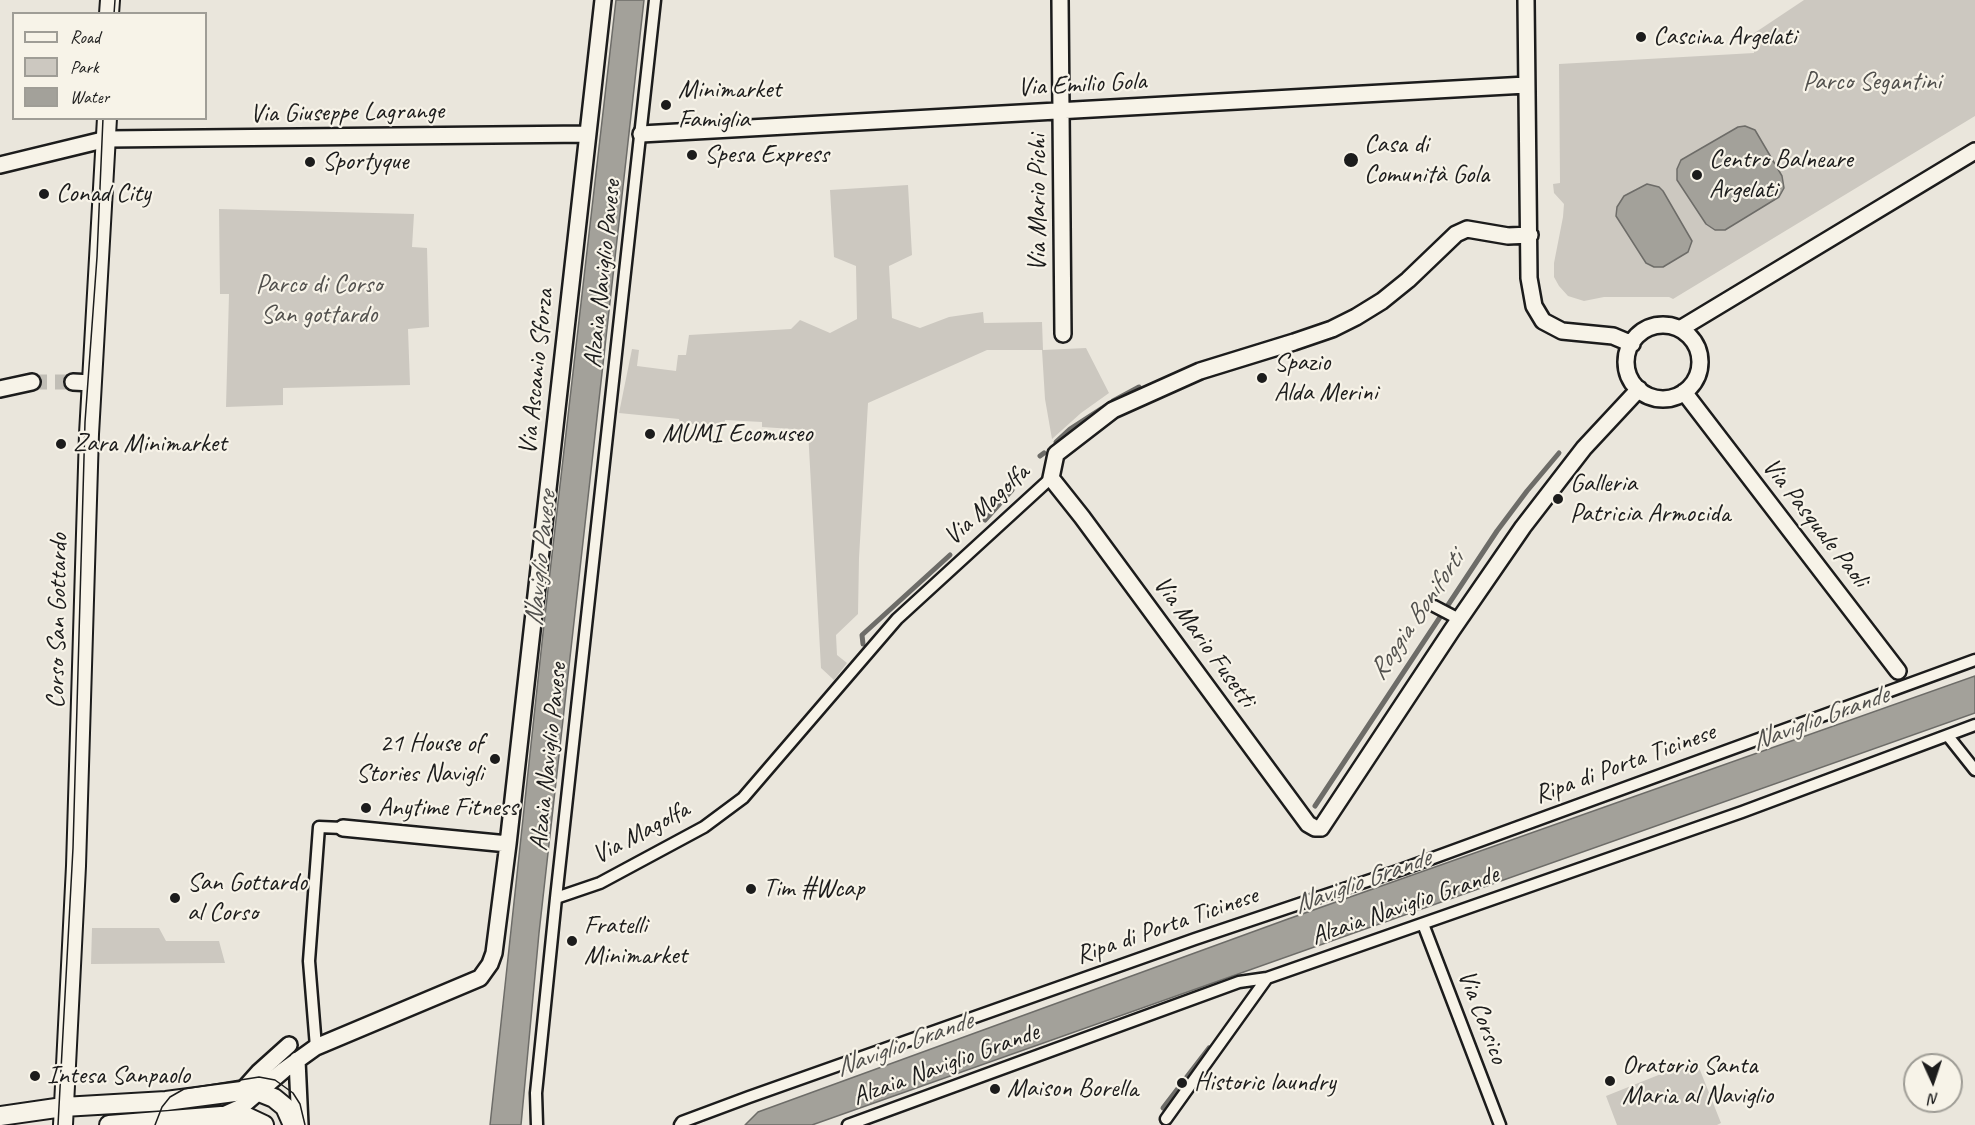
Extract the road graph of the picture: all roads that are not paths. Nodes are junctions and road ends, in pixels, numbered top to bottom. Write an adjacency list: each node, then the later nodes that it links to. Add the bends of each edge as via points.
1 (603, 0): 8 (street, Via Ascanio Sforza)
2 (656, 0): 9 (street, Alzaia Naviglio Pavese)
3 (1060, 0): 6 (street, Via Mario Pichi)
4 (1526, 0): 5 (street)
5 (1527, 85): 6 (street, Via Emilio Gola); 13 (street)
6 (1061, 110): 9 (street, Via Emilio Gola); 15 (street, Via Mario Pichi)
7 (107, 120): 10 (street, Corso San Gottardo)
8 (588, 134): 10 (street, Via Giuseppe Lagrange); 33 (street, Via Ascanio Sforza)
9 (641, 134): 34 (street, Alzaia Naviglio Pavese)
10 (107, 139): 12 (street, Via Giuseppe Lagrange); 19 (street, Corso San Gottardo)
11 (1975, 151): 14 (street)
12 (0, 165)
13 (1530, 235): 16 (street, via 1529,278 1534,306 1543,321 1562,331 1613,336); 23 (street, Via Magolfa, via 1508,236 1467,229 1456,234 1383,301 1356,317 1332,329 1200,371 1113,410 1056,454)
14 (1680, 329): 16 (street, via 1653,327); 22 (street, via 1694,341 1700,362 1696,379)
15 (1063, 334)
16 (1632, 344): 21 (street, via 1627,356 1628,371)
17 (32, 382): 20 (street)
18 (73, 382): 19 (street)
19 (92, 383): 42 (street, Corso San Gottardo, via 76,866)
20 (0, 389)
21 (1639, 389): 22 (street, via 1660,398); 23 (street, Via Mario Fusetti, via 1584,448 1523,528 1321,828 1308,824)
22 (1684, 392): 27 (street, Via Pasquale Paoli)
23 (1051, 478): 34 (street, Via Magolfa, via 897,619 742,798 704,827 600,883)
24 (1434, 606): 25 (street)
25 (1455, 617)
26 (1975, 660): 28 (street, Ripa di Porta Ticinese)
27 (1898, 671): 28 (street, Via Pasquale Paoli)
28 (1908, 684): 50 (street, Ripa di Porta Ticinese, via 1404,869 1195,939)
29 (1975, 725): 30 (street, Alzaia Naviglio Grande)
30 (1948, 736): 31 (street); 35 (street, Alzaia Naviglio Grande)
31 (1975, 770)
32 (343, 828): 33 (street); 38 (street, via 319,827 309,960)
33 (508, 844): 38 (street, Via Ascanio Sforza, via 494,953 480,978)
34 (556, 898): 49 (street, Alzaia Naviglio Pavese, via 536,1093)
35 (1423, 924): 36 (street, Alzaia Naviglio Grande); 52 (street, Via Corsico)
36 (1267, 978): 44 (street); 51 (street, Alzaia Naviglio Grande, via 1239,982)
37 (289, 1045): 40 (street, via 259,1071)
38 (315, 1047): 39 (street)
39 (297, 1060): 40 (street); 48 (street)
40 (251, 1091): 42 (street); 43 (street, via 241,1107); 47 (street, via 274,1098 285,1107)
41 (0, 1116): 42 (street)
42 (63, 1116)
43 (221, 1116): 45 (street); 46 (street, via 247,1117)
44 (1166, 1119)
45 (109, 1125)
46 (264, 1125)
47 (293, 1125)
48 (300, 1125)
49 (537, 1125)
50 (680, 1125)
51 (848, 1125)
52 (1500, 1125)

